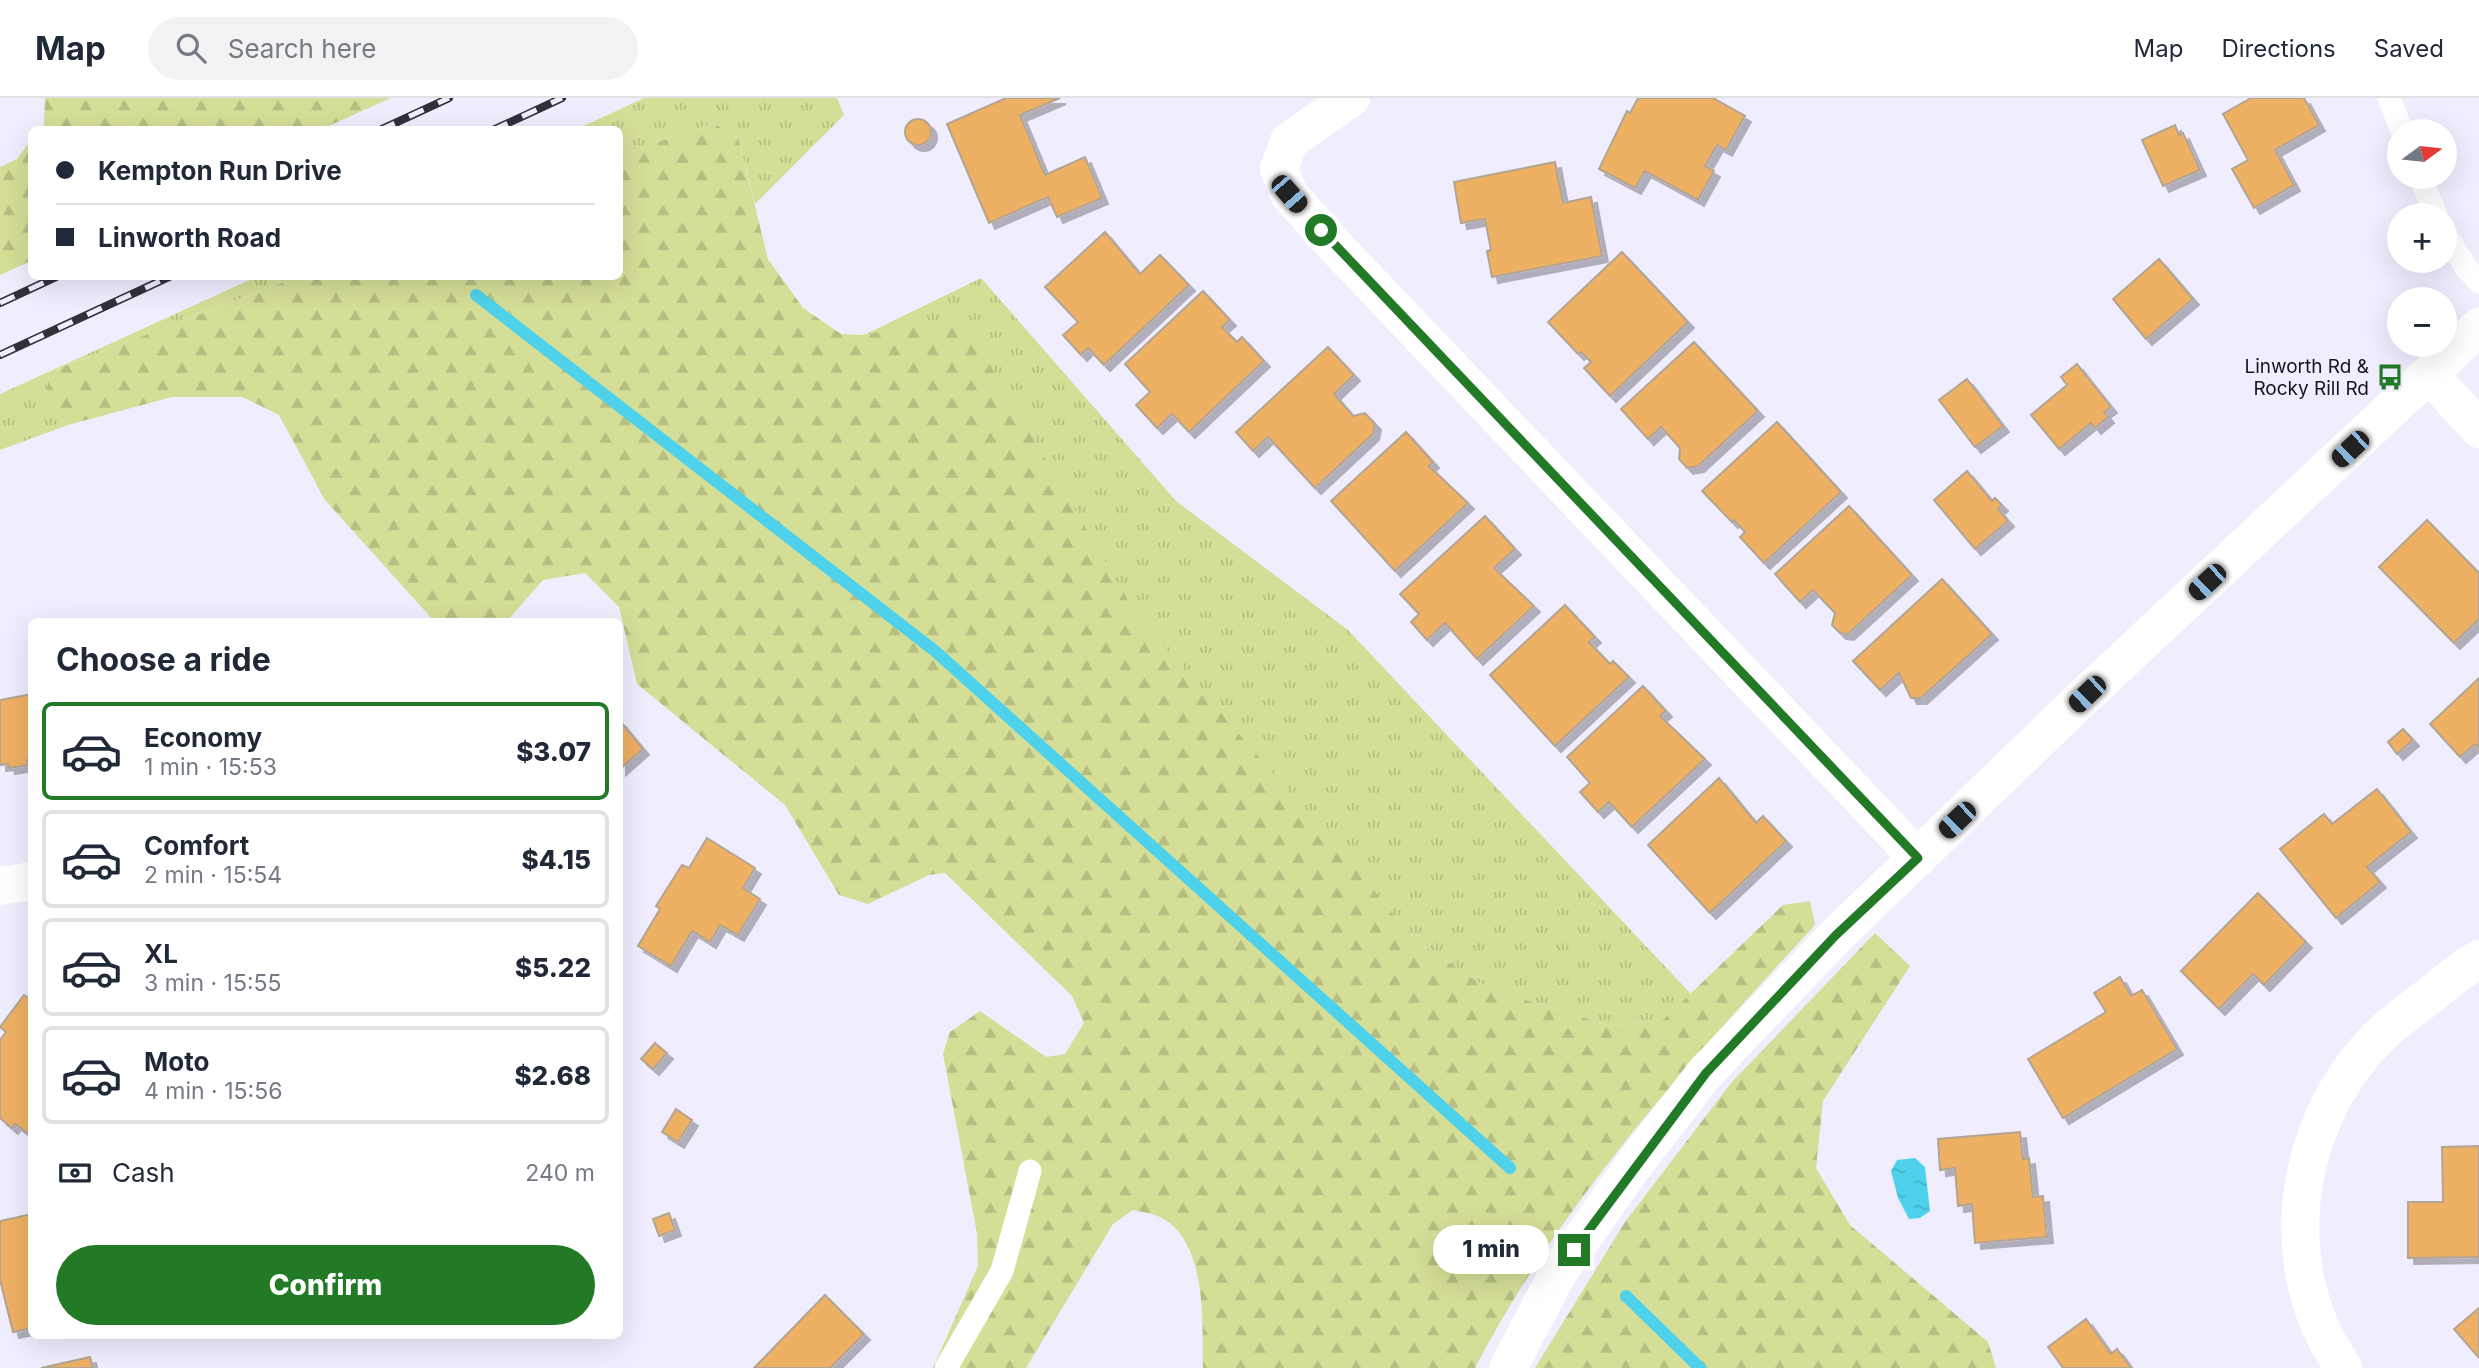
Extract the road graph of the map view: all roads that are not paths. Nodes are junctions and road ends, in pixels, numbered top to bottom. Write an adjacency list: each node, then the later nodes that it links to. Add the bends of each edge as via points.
1 (1351, 98): 9 (street, via 1289,141 1279,169 1289,194)
2 (2389, 98): 3 (lane)
3 (2397, 119)
4 (2457, 253): 5 (lane)
5 (2479, 282)
6 (2479, 327): 7 (street)
7 (2430, 375): 8 (street); 9 (street, via 2081,699)
8 (2479, 429)
9 (1918, 858): 15 (street, via 1836,935 1706,1073 1559,1271)
10 (28, 882): 11 (street)
11 (0, 886)
12 (2479, 959): 16 (street, via 2370,1046 2337,1091 2310,1152 2300,1220 2304,1273 2319,1325)
13 (1030, 1171): 14 (lane, via 1002,1271)
14 (946, 1368)
15 (1508, 1368)
16 (2343, 1368)

